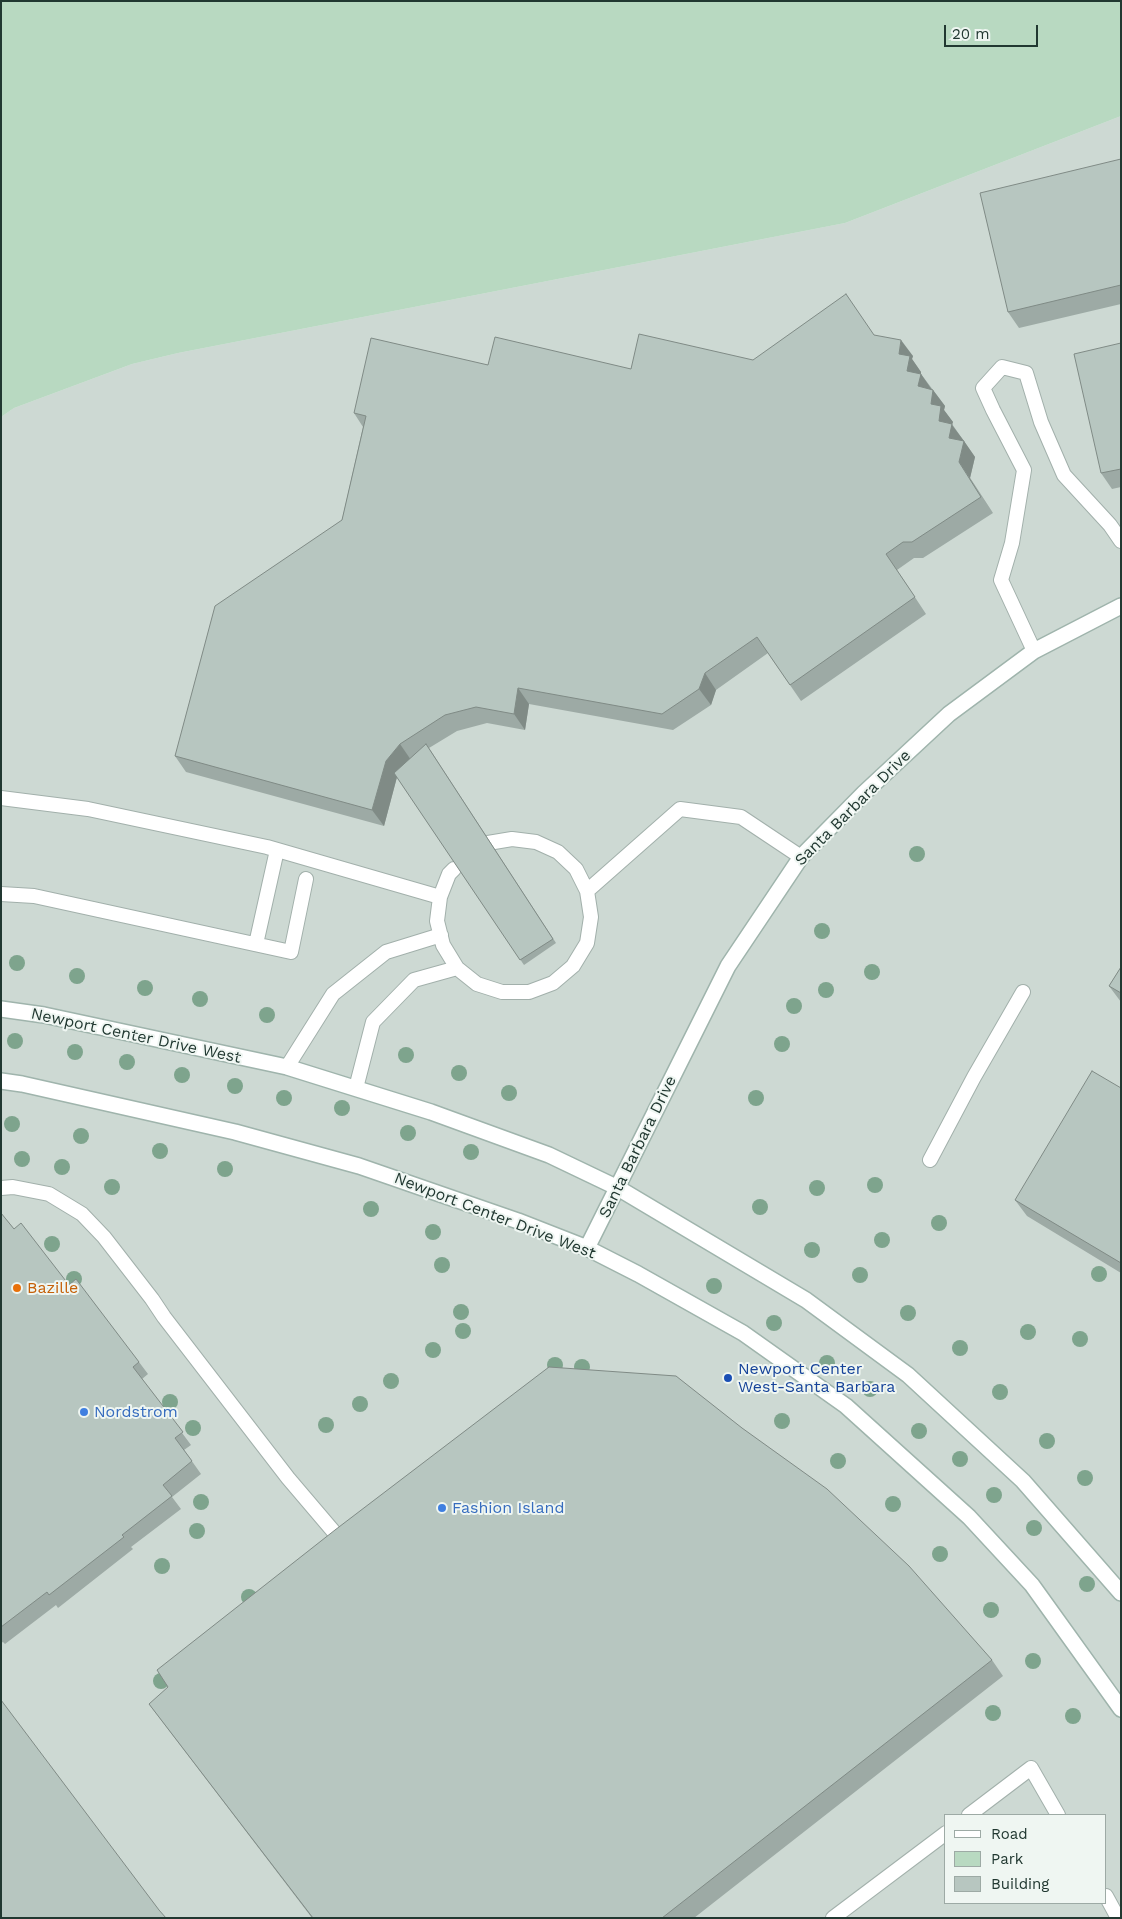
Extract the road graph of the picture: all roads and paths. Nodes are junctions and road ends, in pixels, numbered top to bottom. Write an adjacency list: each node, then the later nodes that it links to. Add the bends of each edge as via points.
1 (1121, 541): 3 (lane, via 1064,475 1041,422 1026,373 1002,367 983,388 1024,470 1012,543 1001,580)
2 (1121, 606): 3 (main road, Santa Barbara Drive)
3 (1034, 651): 7 (main road, Santa Barbara Drive, via 949,714)
4 (1, 798): 6 (lane, via 88,809)
5 (488, 843): 10 (lane, via 512,839 551,848 576,869)
6 (277, 850): 12 (lane); 14 (lane)
7 (801, 857): 10 (lane, via 741,817 680,809); 23 (main road, Santa Barbara Drive, via 728,966)
8 (454, 869): 12 (lane)
9 (306, 879): 14 (lane, via 291,952)
10 (587, 891): 15 (lane, via 592,917 587,943 573,966 553,983 528,992 502,992 477,984)
11 (1, 894): 14 (lane, via 34,896)
12 (440, 897): 13 (lane, via 437,921)
13 (441, 935): 15 (lane, via 443,945); 18 (lane, via 386,952 334,994)
14 (256, 944)
15 (457, 968): 20 (lane, via 414,980 373,1022)
16 (1023, 992): 21 (lane)
17 (1, 1009): 18 (main road, Newport Center Drive West, via 44,1015)
18 (287, 1067): 20 (main road, Newport Center Drive West)
19 (1, 1081): 24 (main road, Newport Center Drive West, via 235,1132 359,1166)
20 (356, 1088): 23 (main road, Newport Center Drive West, via 549,1155)
21 (930, 1160)
22 (1, 1188): 25 (lane, via 49,1194 82,1214 104,1237 288,1478)
23 (618, 1188): 24 (main road, Santa Barbara Drive); 26 (main road, Newport Center Drive West, via 806,1300 908,1375 1023,1481)
24 (587, 1248): 27 (main road, Newport Center Drive West, via 743,1334 846,1406 969,1517 1032,1585)
25 (346, 1546)
26 (1121, 1593)
27 (1121, 1709)
28 (970, 1814): 29 (lane, via 1031,1768)
29 (1057, 1814)
30 (944, 1835): 32 (lane)
31 (1107, 1898): 33 (lane)
32 (833, 1918)
33 (1118, 1918)

